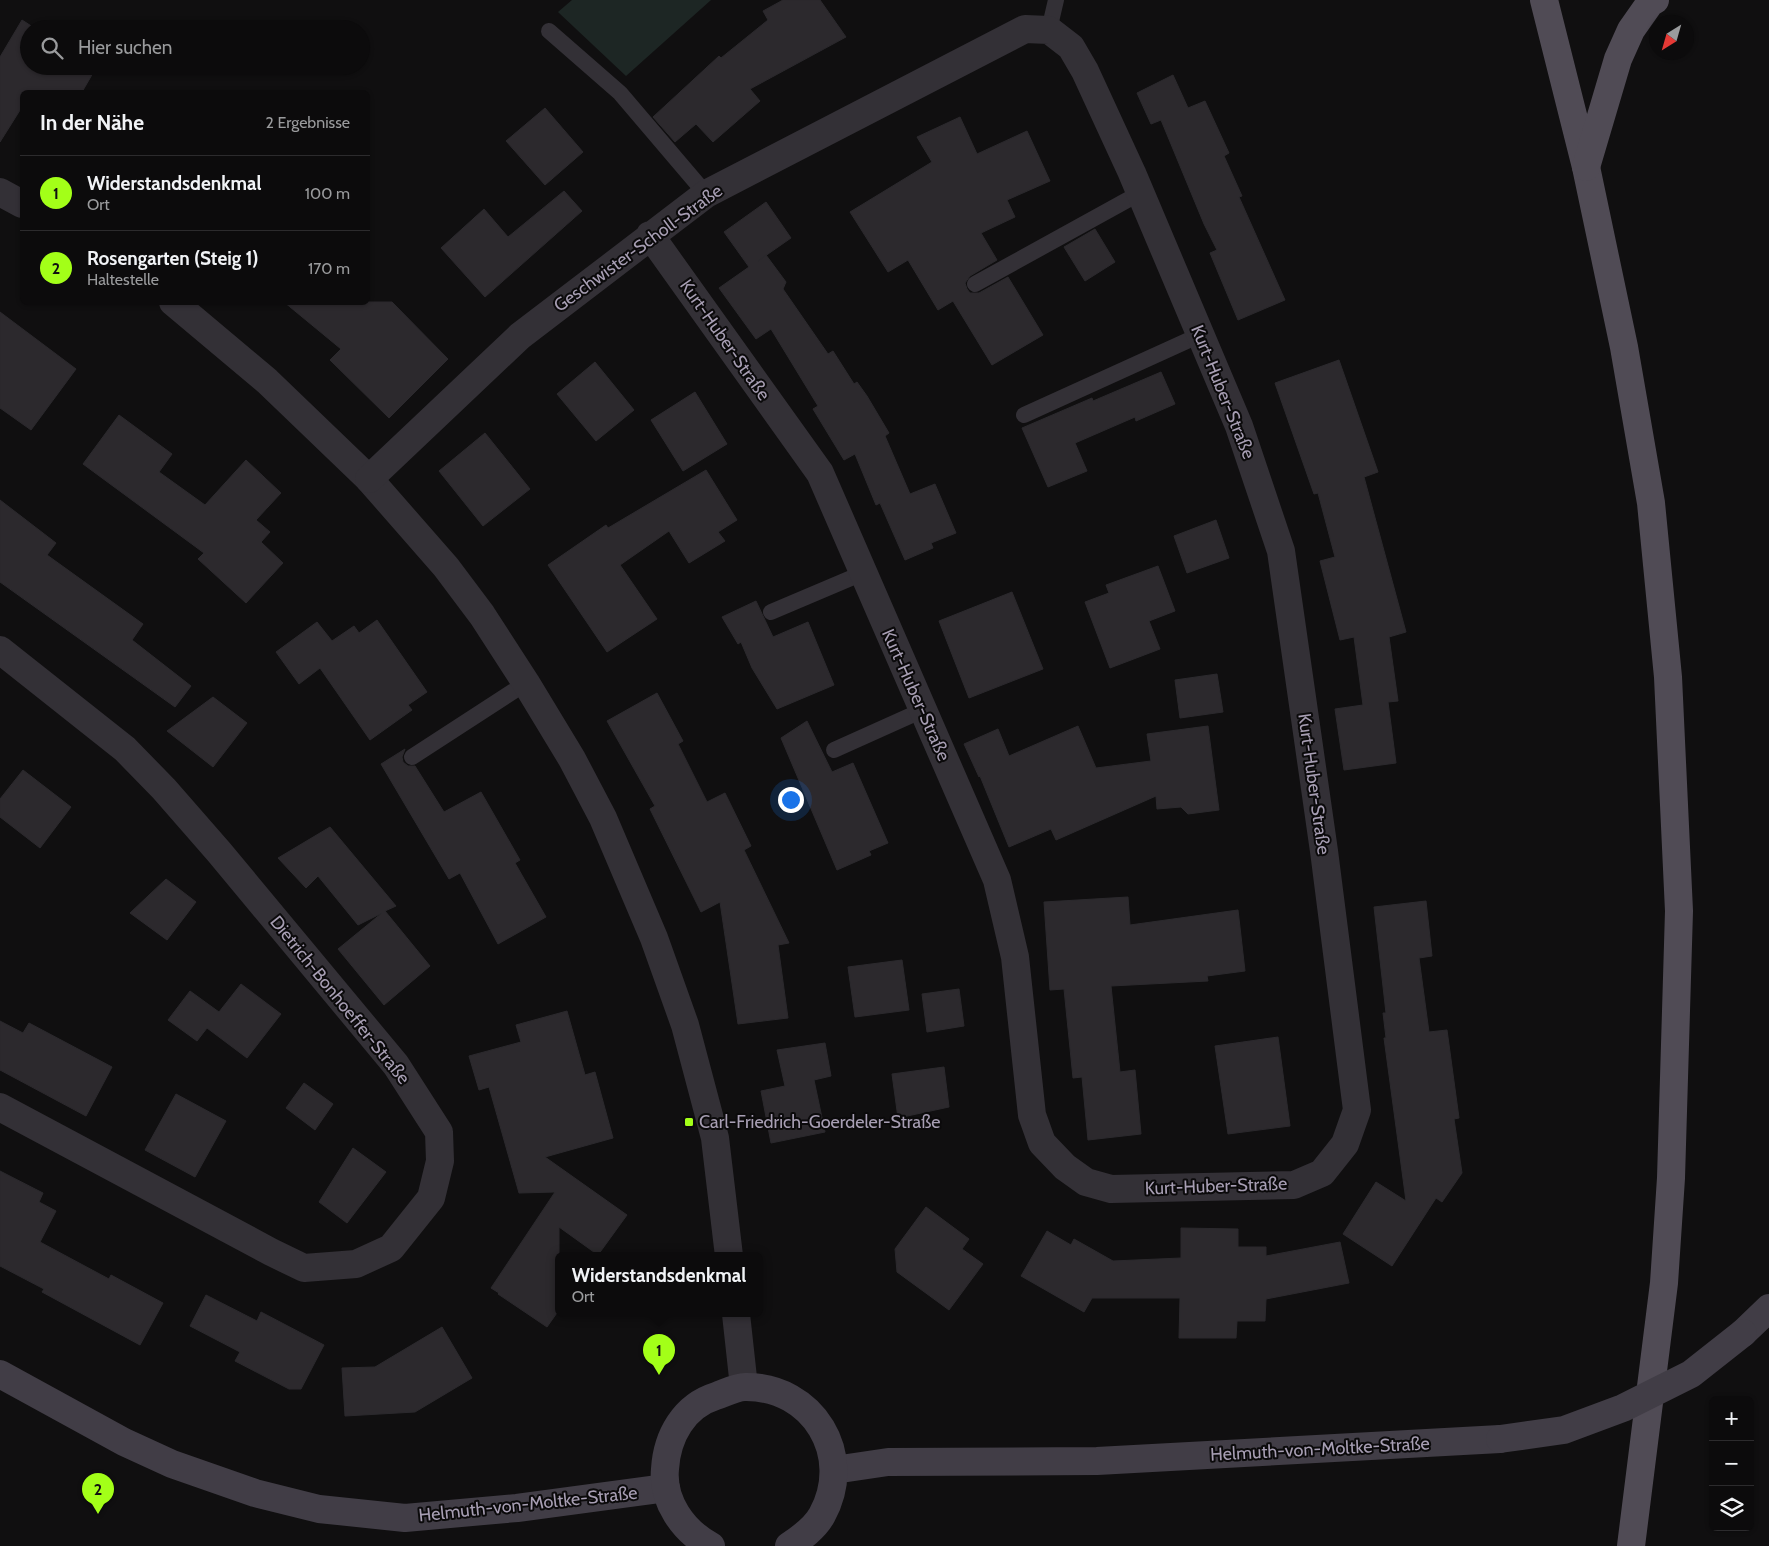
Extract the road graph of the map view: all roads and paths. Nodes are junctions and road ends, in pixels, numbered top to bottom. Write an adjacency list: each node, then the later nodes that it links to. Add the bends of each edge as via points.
1 (1056, 0): 5 (lane)
2 (1544, 0): 6 (main road)
3 (1655, 0): 6 (main road, via 1630,30 1618,59)
4 (549, 30): 9 (lane, via 620,93)
5 (1037, 30): 8 (street, Kurt-Huber-Straße, via 1071,47); 9 (street, Geschwister-Scholl-Straße)
6 (1586, 167): 34 (main road, via 1624,347 1651,503 1668,677 1679,911 1671,1178 1664,1283)
7 (0, 192): 10 (street)
8 (1140, 192): 12 (lane); 14 (street, Kurt-Huber-Straße)
9 (706, 194): 11 (street, Geschwister-Scholl-Straße)
10 (20, 203)
11 (650, 235): 16 (street, Geschwister-Scholl-Straße, via 520,336); 17 (street, Kurt-Huber-Straße, via 820,473)
12 (975, 284)
13 (176, 305): 16 (street, via 267,380)
14 (1200, 335): 15 (lane); 21 (street, Kurt-Huber-Straße, via 1239,426 1281,552 1284,570 1357,1110 1345,1144 1322,1174 1294,1184 1111,1189 1086,1182 1064,1167 1042,1143 1032,1115 1015,957 997,880)
15 (1024, 415)
16 (369, 479): 20 (street, via 446,567)
17 (863, 573): 18 (lane); 21 (street, Kurt-Huber-Straße)
18 (771, 612)
19 (0, 650): 24 (street, Dietrich-Bonhoeffer-Straße, via 126,749 213,845 396,1065 439,1132 440,1161 431,1198 391,1248 356,1264 304,1268)
20 (526, 683): 23 (lane); 25 (street, via 603,818 654,938 685,1025 714,1138)
21 (923, 710): 22 (lane)
22 (834, 750)
23 (412, 757)
24 (0, 1107)
25 (728, 1252)
26 (1769, 1308): 30 (street, Helmuth-von-Moltke-Straße, bridge, via 1691,1374 1623,1408 1564,1430 1500,1439 1097,1461 888,1462)
27 (736, 1317): 29 (street)
28 (0, 1374): 31 (street, Helmuth-von-Moltke-Straße, via 124,1442 172,1464 255,1493 319,1509 405,1518 517,1508)
29 (744, 1387): 30 (street, via 778,1392 808,1410 827,1438); 31 (street, via 703,1400 678,1424 666,1453)
30 (834, 1470): 33 (street, via 831,1494 822,1516 806,1535)
31 (666, 1488): 32 (street, via 673,1508 685,1526)
32 (711, 1546)
33 (789, 1546)
34 (1631, 1546)

